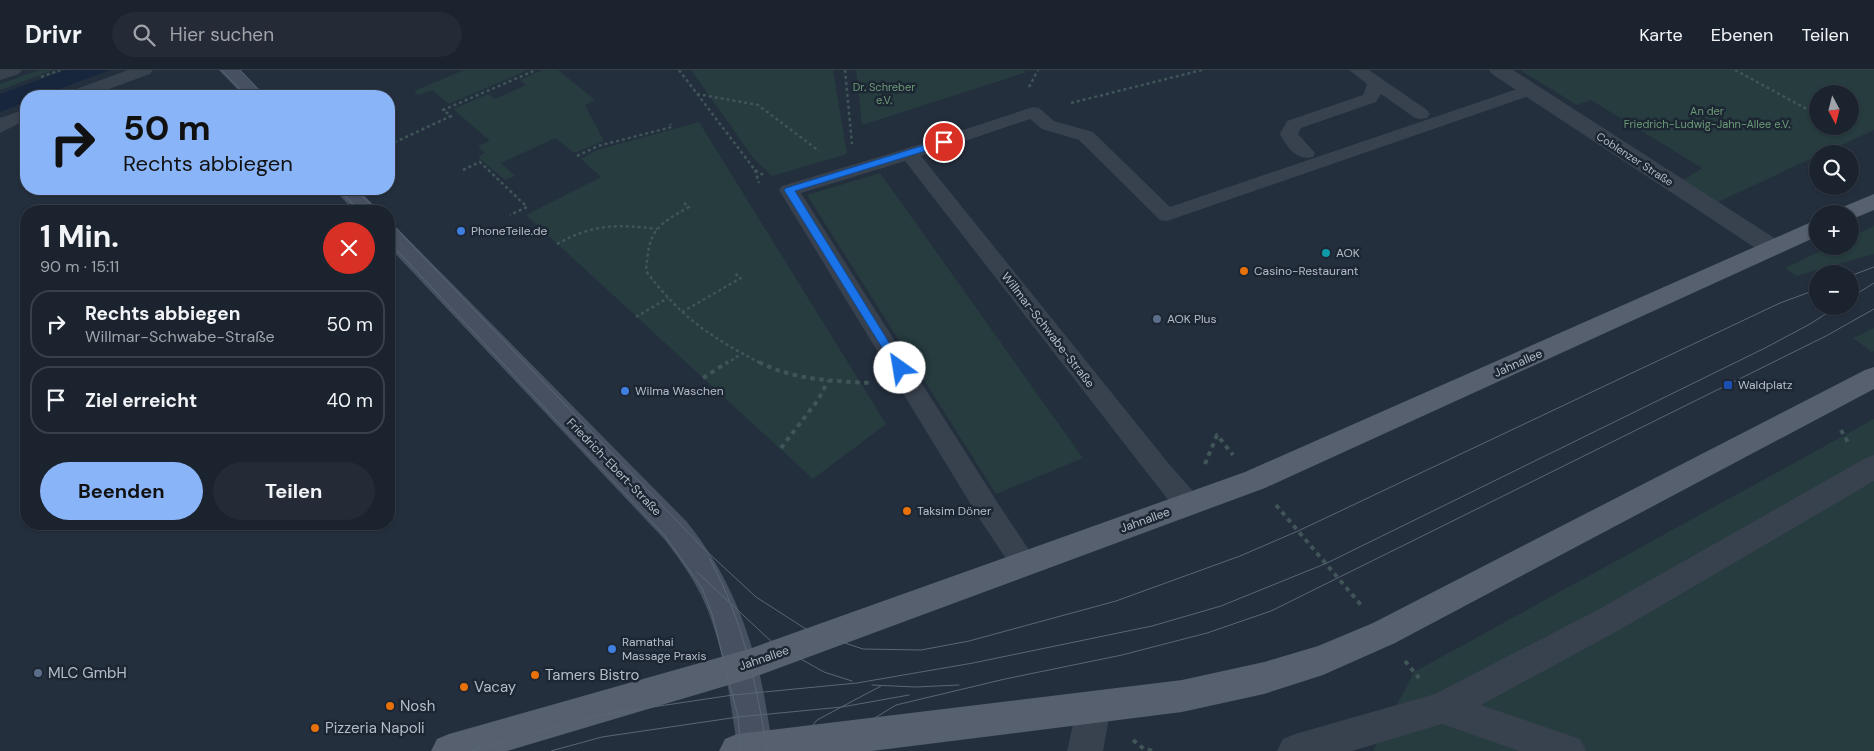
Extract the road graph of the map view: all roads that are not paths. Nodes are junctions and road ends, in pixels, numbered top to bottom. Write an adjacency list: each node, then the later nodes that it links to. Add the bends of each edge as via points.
1 (12, 70): 6 (street)
2 (144, 70): 8 (lane)
3 (229, 70): 9 (main road)
4 (1358, 70): 7 (lane)
5 (1499, 70): 10 (street, Coblenzer Straße)
6 (0, 74)
7 (1376, 84): 11 (lane); 14 (lane, via 1370,98 1293,125 1289,134)
8 (90, 90)
9 (249, 90)
10 (1529, 90): 15 (lane, via 1167,216 1086,136 1048,125 1033,112); 22 (street, Coblenzer Straße)
11 (1421, 114)
12 (20, 116): 13 (lane)
13 (0, 127)
14 (1306, 153)
15 (909, 154): 25 (lane, Willmar-Schwabe-Straße); 26 (lane, via 789,190)
16 (351, 195): 18 (main road)
17 (1874, 202): 19 (main road)
18 (361, 205)
19 (1859, 208)
20 (1809, 231): 22 (main road, Jahnallee)
21 (395, 240): 27 (main road, Friedrich-Ebert-Straße, via 676,531 715,590)
22 (1771, 247): 25 (main road, Jahnallee, via 1275,471)
23 (1874, 377): 28 (main road, via 1392,629 1323,660 1264,678 1182,696)
24 (1870, 470): 29 (street, via 1612,618)
25 (1189, 504): 26 (main road, Jahnallee)
26 (1024, 564): 27 (main road, Jahnallee)
27 (741, 666): 30 (main road, Friedrich-Ebert-Straße); 31 (main road, Jahnallee)
28 (1094, 707): 30 (main road); 32 (street)
29 (1442, 708): 33 (street); 34 (street)
30 (750, 750)
31 (449, 751)
32 (1085, 751)
33 (1295, 751)
34 (1568, 751)

